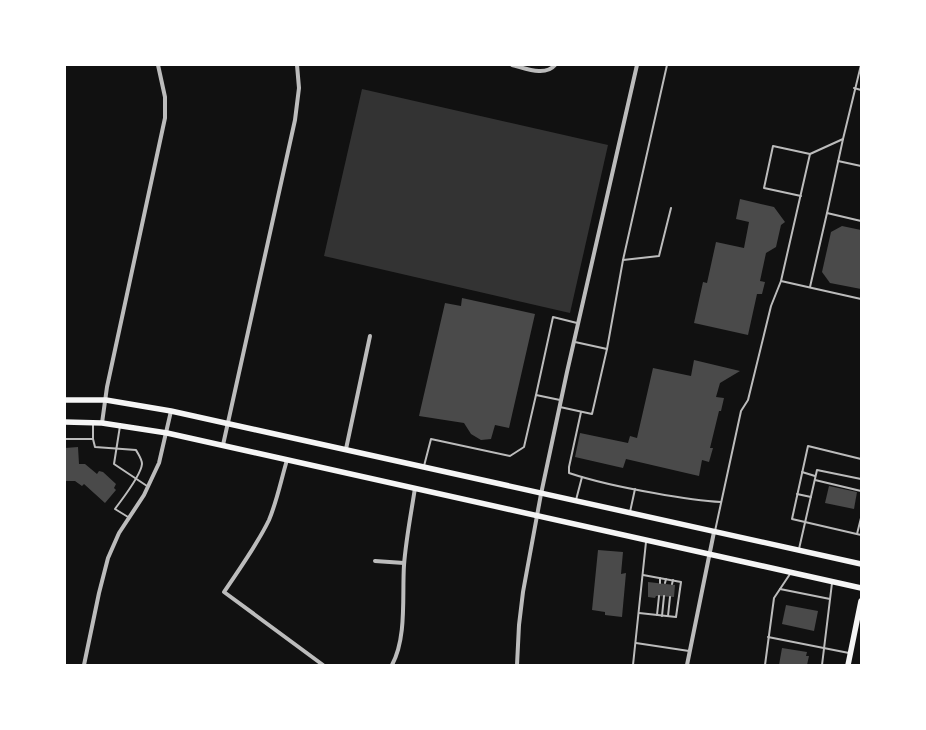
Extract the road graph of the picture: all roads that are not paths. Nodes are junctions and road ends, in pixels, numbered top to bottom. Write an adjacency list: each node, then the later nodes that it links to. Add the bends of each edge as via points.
1 (158, 65): 28 (street, via 166,97 165,118)
2 (296, 65): 36 (street, via 298,93 295,120)
3 (512, 65): 4 (street, via 546,71)
4 (555, 65)
5 (637, 65): 22 (street)
6 (667, 65): 18 (lane)
7 (861, 65): 8 (lane)
8 (854, 88): 9 (lane); 10 (lane)
9 (861, 90)
10 (843, 139): 11 (lane); 12 (lane)
11 (810, 154): 14 (lane); 14 (lane, via 773,146 766,174 764,188)
12 (838, 161): 13 (lane); 16 (lane)
13 (861, 166)
14 (801, 196): 19 (lane)
15 (671, 208): 18 (lane, via 659,256)
16 (827, 213): 17 (lane); 20 (lane)
17 (861, 221)
18 (623, 260): 25 (lane)
19 (781, 281): 20 (lane); 61 (lane, via 771,306 748,400 741,411)
20 (810, 287): 21 (lane)
21 (861, 299)
22 (578, 323): 24 (street); 26 (lane, via 552,317)
23 (370, 336): 43 (street)
24 (574, 341): 25 (lane); 29 (street)
25 (606, 349): 32 (lane, via 592,414)
26 (536, 395): 29 (lane); 46 (lane, via 524,447 510,456 431,439)
27 (65, 400): 28 (main road)
28 (106, 400): 31 (main road); 35 (street)
29 (561, 400): 30 (street)
30 (559, 407): 32 (lane); 57 (street)
31 (172, 411): 36 (main road); 38 (street)
32 (582, 412): 49 (lane, via 568,467 569,473)
33 (65, 422): 34 (main road)
34 (93, 423): 35 (main road); 40 (lane)
35 (102, 423): 37 (main road)
36 (227, 424): 41 (street); 43 (main road)
37 (120, 425): 38 (main road); 42 (lane)
38 (167, 433): 41 (main road); 53 (street, via 159,463)
39 (65, 439): 40 (lane)
40 (93, 439): 42 (lane, via 95,447)
41 (223, 445): 45 (main road)
42 (116, 448): 50 (lane, via 114,464); 50 (lane, via 136,450 142,465)
43 (346, 449): 46 (main road)
44 (861, 459): 47 (lane, via 808,446)
45 (287, 460): 54 (main road); 102 (street, via 269,519 224,592)
46 (424, 467): 57 (main road)
47 (802, 472): 48 (lane); 58 (lane)
48 (815, 476): 51 (lane, via 817,470); 52 (lane)
49 (582, 477): 55 (lane); 60 (lane)
50 (136, 479): 53 (lane); 64 (lane, via 114,509)
51 (861, 479)
52 (814, 480): 56 (lane); 59 (lane)
53 (148, 487): 64 (street)
54 (415, 488): 63 (main road); 74 (street)
55 (634, 489): 61 (lane, via 700,501); 62 (lane)
56 (861, 492)
57 (542, 494): 60 (main road); 63 (street)
58 (797, 494): 59 (lane); 66 (lane, via 792,519)
59 (811, 497): 66 (lane)
60 (576, 501): 62 (main road)
61 (721, 502): 67 (lane)
62 (630, 513): 67 (main road)
63 (538, 516): 70 (main road); 104 (street, via 523,592)
64 (128, 518): 101 (street, via 108,558)
65 (861, 518): 68 (lane)
66 (805, 522): 68 (lane); 71 (lane)
67 (714, 532): 71 (main road); 72 (street)
68 (857, 534): 69 (lane)
69 (861, 535)
70 (646, 540): 72 (main road); 77 (lane)
71 (799, 551): 75 (main road)
72 (709, 555): 76 (main road); 99 (street)
73 (375, 560): 74 (street)
74 (404, 563): 103 (street, via 402,623 399,648)
75 (861, 564)
76 (791, 573): 81 (main road); 86 (lane)
77 (643, 575): 78 (lane); 92 (lane)
78 (660, 578): 79 (lane); 82 (lane)
79 (666, 579): 80 (lane); 83 (lane)
80 (672, 580): 84 (lane); 95 (lane, via 681,582 676,617)
81 (832, 582): 85 (main road); 90 (lane)
82 (660, 583)
83 (665, 583)
84 (672, 584)
85 (861, 588)
86 (780, 589): 90 (lane); 96 (lane, via 774,598)
87 (659, 596): 93 (lane)
88 (664, 596): 94 (lane)
89 (670, 596): 95 (lane)
90 (830, 599): 98 (lane)
91 (861, 601): 100 (main road)
92 (639, 613): 93 (lane); 97 (lane)
93 (657, 615): 94 (lane)
94 (662, 616): 95 (lane)
95 (668, 616)
96 (768, 638): 98 (lane); 107 (lane)
97 (636, 644): 99 (lane); 105 (lane)
98 (824, 648): 100 (lane); 108 (lane)
99 (689, 651): 106 (street)
100 (850, 653): 109 (main road)
101 (84, 665)
102 (323, 665)
103 (392, 665)
104 (517, 665)
105 (634, 665)
106 (686, 665)
107 (765, 665)
108 (822, 665)
109 (848, 665)

